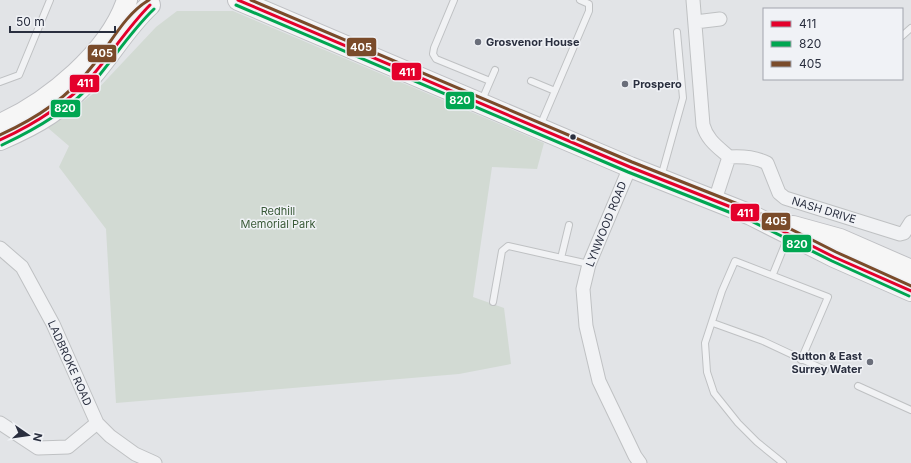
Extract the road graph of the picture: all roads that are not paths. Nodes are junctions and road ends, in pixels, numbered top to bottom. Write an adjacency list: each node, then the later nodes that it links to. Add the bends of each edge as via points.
1 (50, 0): 15 (lane, via 19,75)
2 (127, 0): 19 (main road, via 105,39 67,80 41,100)
3 (238, 0): 18 (main road)
4 (454, 0): 16 (lane, via 433,54 436,59)
5 (580, 0): 17 (lane, via 589,4 589,11)
6 (693, 0): 9 (street)
7 (149, 2): 21 (main road, via 92,76 64,103 38,123)
8 (720, 19): 9 (street)
9 (695, 22): 22 (street, via 705,133)
10 (911, 28): 12 (lane)
11 (677, 32): 24 (lane, via 683,98)
12 (903, 35)
13 (495, 70): 16 (lane)
14 (531, 81): 17 (lane)
15 (0, 82)
16 (490, 82): 18 (lane)
17 (555, 91): 20 (lane)
18 (481, 104): 20 (main road)
19 (0, 124)
20 (539, 128): 23 (main road)
21 (0, 140)
22 (729, 157): 25 (street); 27 (street, NASH DRIVE, via 757,158 767,163 779,193 785,198 900,234 904,233)
23 (630, 167): 24 (main road); 32 (street, LYNWOOD ROAD)
24 (660, 179): 25 (main road)
25 (715, 200): 26 (main road)
26 (751, 215): 29 (main road); 33 (main road, via 840,239)
27 (911, 222)
28 (569, 225): 31 (lane)
29 (789, 234): 34 (lane); 35 (main road)
30 (0, 248): 43 (street, LADBROKE ROAD, via 22,266 53,324)
31 (561, 258): 32 (lane); 36 (lane, via 505,247 502,251)
32 (589, 264): 45 (street, LYNWOOD ROAD, via 583,289 586,326 599,380)
33 (911, 270)
34 (773, 274): 37 (lane, via 735,261 722,291); 38 (lane, via 828,297)
35 (911, 291)
36 (493, 302)
37 (713, 323): 38 (lane, via 763,341); 46 (lane, via 705,343 707,372 714,393 738,423)
38 (801, 360): 39 (lane)
39 (825, 370)
40 (858, 386): 41 (lane)
41 (911, 410)
42 (0, 423): 43 (street, via 38,448 68,447)
43 (96, 423): 44 (street, LADBROKE ROAD, via 135,454)
44 (155, 463)
45 (640, 463)
46 (783, 463)

